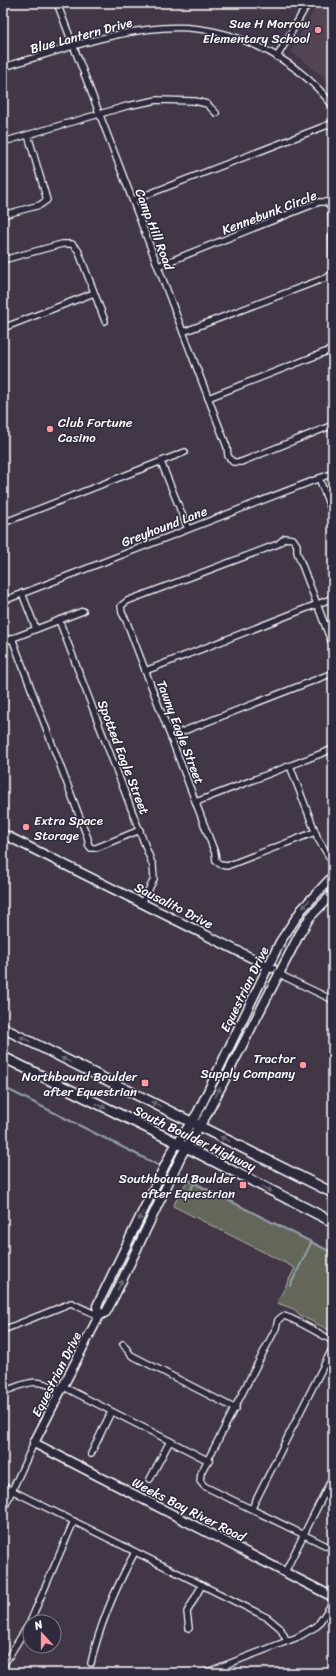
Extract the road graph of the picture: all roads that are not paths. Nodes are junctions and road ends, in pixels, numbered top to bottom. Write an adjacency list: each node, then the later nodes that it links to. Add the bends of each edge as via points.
1 (57, 3): 3 (street, Camp Hill Road)
2 (308, 3): 4 (street)
3 (74, 47): 4 (street, Blue Lantern Drive, via 137,31 175,27 227,35 253,44); 5 (street, Blue Lantern Drive); 8 (street, Camp Hill Road)
4 (277, 57): 6 (street, Blue Lantern Drive, via 303,74)
5 (3, 67)
6 (333, 106)
7 (216, 113): 8 (street, via 207,104 171,99 144,102)
8 (100, 114): 10 (street); 12 (street, Camp Hill Road)
9 (333, 123): 12 (street)
10 (28, 135): 11 (street); 13 (street, via 47,200 40,205)
11 (3, 142)
12 (133, 200): 15 (street, Camp Hill Road)
13 (3, 215)
14 (3, 260): 16 (street, via 62,244 72,244 78,250)
15 (158, 266): 19 (street, Camp Hill Road); 19 (street, Kennebunk Circle, via 319,202 327,202 331,208 333,266 328,277)
16 (94, 293): 17 (street); 18 (street)
17 (105, 321)
18 (3, 328)
19 (183, 332): 21 (street, Camp Hill Road)
20 (333, 349): 21 (street)
21 (208, 398): 22 (street, Camp Hill Road, via 228,456 233,462 241,462)
22 (333, 425)
23 (185, 452): 24 (street)
24 (160, 462): 28 (street); 29 (street)
25 (333, 473): 26 (street, Greyhound Lane)
26 (319, 478): 27 (street); 29 (street, Greyhound Lane)
27 (333, 515)
28 (3, 523)
29 (188, 529): 30 (street, Greyhound Lane)
30 (22, 593): 32 (street, Greyhound Lane); 36 (street)
31 (333, 598): 33 (street)
32 (3, 601)
33 (317, 604): 39 (street); 40 (street); 40 (street, Tawny Eagle Street, via 297,545 293,539 285,538 278,544 126,601 121,606 122,613)
34 (83, 611): 35 (street)
35 (59, 620): 36 (street); 46 (street, Spotted Eagle Street)
36 (36, 629): 37 (street)
37 (12, 638): 38 (street); 46 (street, via 91,848)
38 (3, 642)
39 (333, 646)
40 (145, 671): 42 (street, Tawny Eagle Street)
41 (333, 673): 42 (street)
42 (171, 736): 45 (street, Tawny Eagle Street)
43 (333, 749): 44 (street)
44 (290, 766): 45 (street); 47 (street)
45 (196, 802): 47 (street, Tawny Eagle Street, via 216,861 221,865 227,866)
46 (140, 830): 52 (street, Spotted Eagle Street, via 154,872 152,885)
47 (315, 832): 49 (street)
48 (3, 834): 52 (street, Sausalito Drive)
49 (333, 863)
50 (333, 876): 53 (street, Equestrian Drive, one-way to 53, via 302,910 280,942)
51 (333, 893): 54 (street, Equestrian Drive, via 310,917)
52 (142, 903): 53 (street, Sausalito Drive)
53 (268, 966): 54 (street, Sausalito Drive); 58 (street, Equestrian Drive, via 198,1112)
54 (278, 972): 55 (street, Sausalito Drive); 58 (street, Equestrian Drive, one-way to 54, via 206,1116)
55 (333, 1000)
56 (3, 1028): 58 (main road, South Boulder Highway, one-way to 56)
57 (3, 1057): 59 (main road, South Boulder Highway, one-way to 59)
58 (195, 1124): 59 (street, Equestrian Drive); 60 (street, Equestrian Drive); 61 (main road, South Boulder Highway, one-way to 58)
59 (177, 1143): 60 (main road, South Boulder Highway); 63 (street, Equestrian Drive, one-way to 63, via 97,1306)
60 (186, 1147): 62 (main road, South Boulder Highway, one-way to 62); 63 (street, Equestrian Drive, one-way to 60, via 106,1312 114,1297)
61 (333, 1193)
62 (333, 1222)
63 (98, 1316): 64 (street, via 71,1302); 68 (street, Equestrian Drive)
64 (3, 1330)
65 (333, 1341): 70 (street, via 289,1317 282,1316)
66 (123, 1344): 70 (street, via 131,1356)
67 (333, 1347): 80 (street)
68 (63, 1389): 69 (street, via 36,1382); 71 (street); 73 (street, Equestrian Drive)
69 (3, 1392)
70 (236, 1409): 75 (street)
71 (111, 1412): 72 (street); 74 (street)
72 (170, 1441): 75 (street); 77 (street)
73 (34, 1443): 79 (street); 86 (street, Weeks Bay River Road)
74 (91, 1454)
75 (209, 1461): 80 (street, via 200,1481 204,1486)
76 (333, 1476): 83 (street)
77 (150, 1479)
78 (3, 1486): 79 (street)
79 (13, 1491): 81 (street); 82 (street)
80 (252, 1508): 83 (street)
81 (3, 1510)
82 (74, 1521): 85 (street); 90 (street)
83 (304, 1535): 84 (street); 86 (street)
84 (333, 1549)
85 (135, 1552): 87 (street); 94 (street, via 117,1586)
86 (285, 1572): 88 (street, Weeks Bay River Road)
87 (202, 1585): 91 (street, via 187,1612); 93 (street, via 268,1618 280,1628)
88 (333, 1597)
89 (333, 1602): 93 (street, via 317,1626)
90 (33, 1614)
91 (189, 1628)
92 (22, 1635): 95 (street)
93 (287, 1641): 96 (street)
94 (91, 1663)
95 (3, 1666)
96 (205, 1673)

